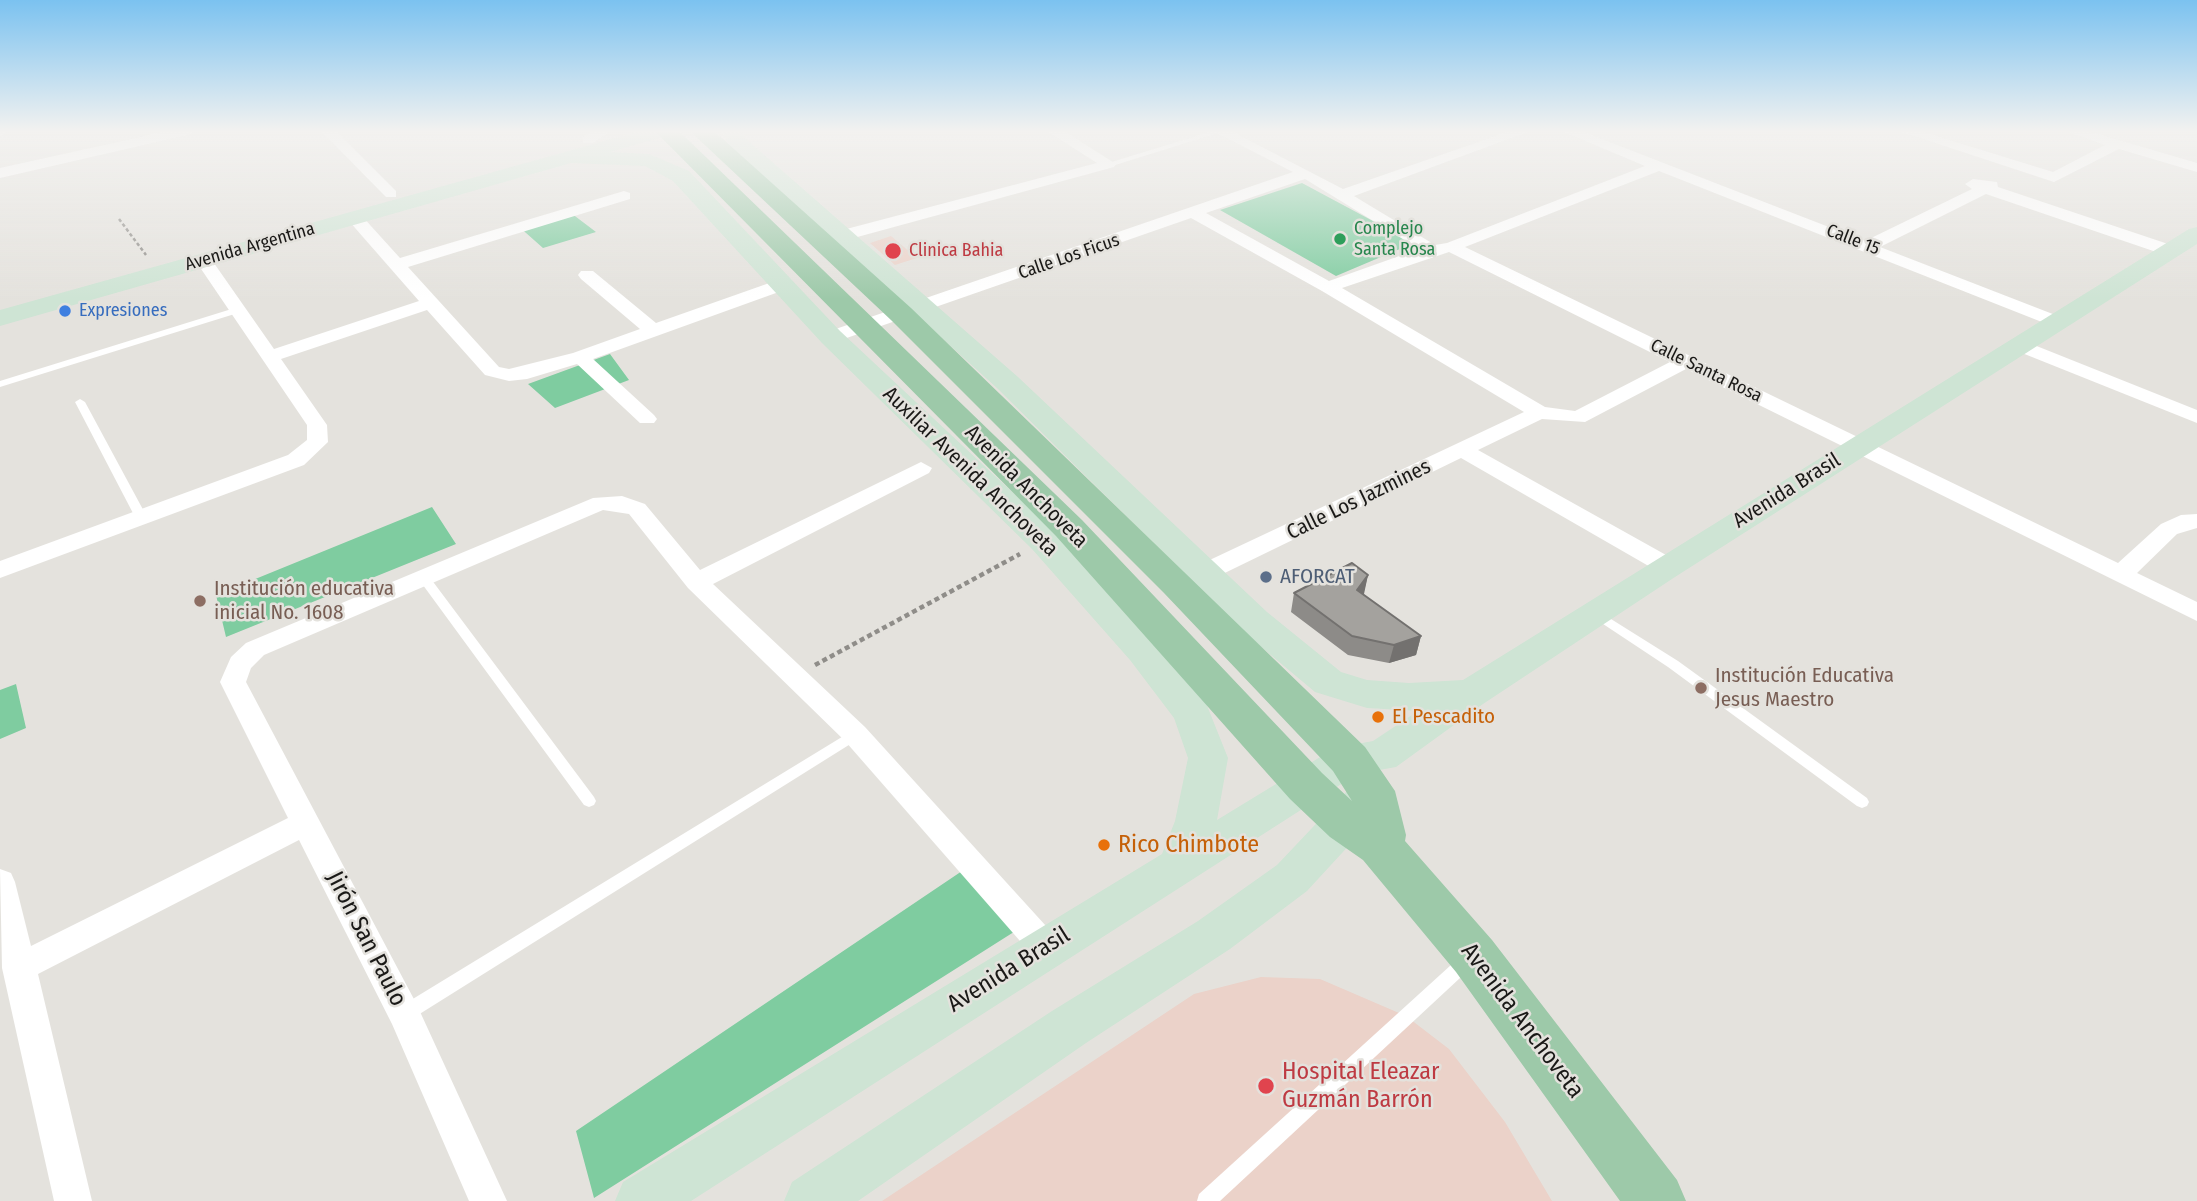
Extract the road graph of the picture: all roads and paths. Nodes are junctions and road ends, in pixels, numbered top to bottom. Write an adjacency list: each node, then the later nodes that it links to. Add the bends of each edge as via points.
1 (384, 187): 16 (street)
2 (418, 187): 16 (main road, Avenida Argentina)
3 (451, 187): 20 (main road, Avenida Argentina)
4 (691, 187): 31 (main road, Auxiliar Avenida Anchoveta)
5 (721, 187): 40 (main road, Avenida Anchoveta)
6 (770, 187): 23 (main road, Avenida Anchoveta)
7 (782, 187): 23 (main road)
8 (1023, 187): 23 (street)
9 (1267, 187): 19 (street, Calle Los Ficus)
10 (1328, 187): 17 (street, Calle Santa Rosa)
11 (1364, 187): 17 (street)
12 (1603, 187): 25 (street)
13 (1714, 187): 24 (street, Calle 15)
14 (1977, 187): 24 (street)
15 (1982, 187): 26 (street)
16 (391, 194): 28 (main road, Avenida Argentina)
17 (1341, 195): 25 (street, Calle Santa Rosa)
18 (624, 196): 29 (street)
19 (1194, 213): 32 (street); 37 (street, Calle Los Ficus)
20 (355, 218): 27 (main road, Avenida Argentina); 29 (street)
21 (119, 219): 28 (path)
22 (2197, 234): 26 (main road, Avenida Brasil)
23 (832, 238): 37 (main road, Avenida Anchoveta)
24 (1868, 246): 39 (street, Calle 15)
25 (1442, 248): 32 (street); 46 (street, Calle Santa Rosa)
26 (2171, 251): 39 (main road, Avenida Brasil)
27 (203, 260): 33 (main road, Avenida Argentina); 36 (street)
28 (151, 261): 33 (main road, Avenida Argentina)
29 (396, 265): 34 (street)
30 (587, 275): 41 (street)
31 (782, 285): 41 (street); 42 (main road, Auxiliar Avenida Anchoveta)
32 (1328, 287): 49 (street)
33 (50, 297): 35 (main road, Avenida Argentina); 38 (main road, Avenida Argentina)
34 (433, 302): 44 (street); 45 (street, via 492,371 527,373)
35 (0, 303)
36 (238, 310): 44 (street); 47 (lane)
37 (912, 311): 40 (street, Calle Los Ficus); 62 (main road, Avenida Anchoveta)
38 (0, 318)
39 (2057, 322): 43 (main road, Avenida Brasil)
40 (866, 326): 42 (street, Calle Los Ficus); 69 (main road, Avenida Anchoveta, via 1069,528)
41 (654, 331): 45 (street)
42 (831, 337): 57 (main road, Auxiliar Avenida Anchoveta)
43 (2019, 345): 50 (street); 52 (main road, Avenida Brasil)
44 (270, 357): 55 (street, via 317,425 318,442 296,460)
45 (580, 357): 51 (street)
46 (1687, 361): 49 (street, via 1578,418); 52 (street, Calle Santa Rosa)
47 (0, 384)
48 (80, 402): 55 (lane)
49 (1539, 412): 53 (street, Calle Los Jazmines)
50 (2197, 417)
51 (647, 419)
52 (1858, 447): 58 (main road, Avenida Brasil); 60 (street, Calle Santa Rosa)
53 (1463, 450): 58 (street); 62 (street, Calle Los Jazmines)
54 (921, 468): 63 (street)
55 (141, 517): 59 (street)
56 (2197, 521): 60 (street, via 2168,529)
57 (1044, 541): 66 (path); 74 (main road, Auxiliar Avenida Anchoveta, via 1192,713 1208,758 1196,821)
58 (1668, 566): 65 (main road, Avenida Brasil)
59 (0, 570)
60 (2120, 575): 64 (street, Calle Santa Rosa)
61 (424, 578): 63 (street, via 574,513 601,503 622,503 648,520); 71 (lane); 73 (street, Jirón San Paulo, via 255,649 240,664 233,682)
62 (1191, 579): 67 (main road, via 1254,621 1328,682 1367,694); 70 (main road, Avenida Anchoveta)
63 (697, 582): 66 (street)
64 (2197, 612)
65 (1595, 613): 67 (main road, Avenida Brasil); 72 (lane)
66 (792, 677): 68 (street)
67 (1470, 694): 70 (main road, Avenida Brasil)
68 (855, 734): 76 (street); 79 (lane)
69 (1306, 786): 70 (main road, Avenida Anchoveta); 74 (main road, Avenida Brasil)
70 (1366, 795): 77 (main road, Avenida Anchoveta); 83 (main road, Avenida Brasil, via 1292,878 1214,935)
71 (589, 801)
72 (1862, 802)
73 (306, 823): 78 (street); 79 (street, Jirón San Paulo)
74 (1179, 864): 76 (main road, Avenida Brasil)
75 (0, 882): 78 (street)
76 (1045, 947): 82 (main road, Avenida Brasil)
77 (1474, 956): 84 (lane); 85 (main road, Avenida Anchoveta)
78 (18, 968): 80 (street)
79 (404, 1014): 81 (street, Jirón San Paulo)
80 (73, 1201)
81 (488, 1201)
82 (642, 1201)
83 (811, 1201)
84 (1206, 1201)
85 (1657, 1201)

